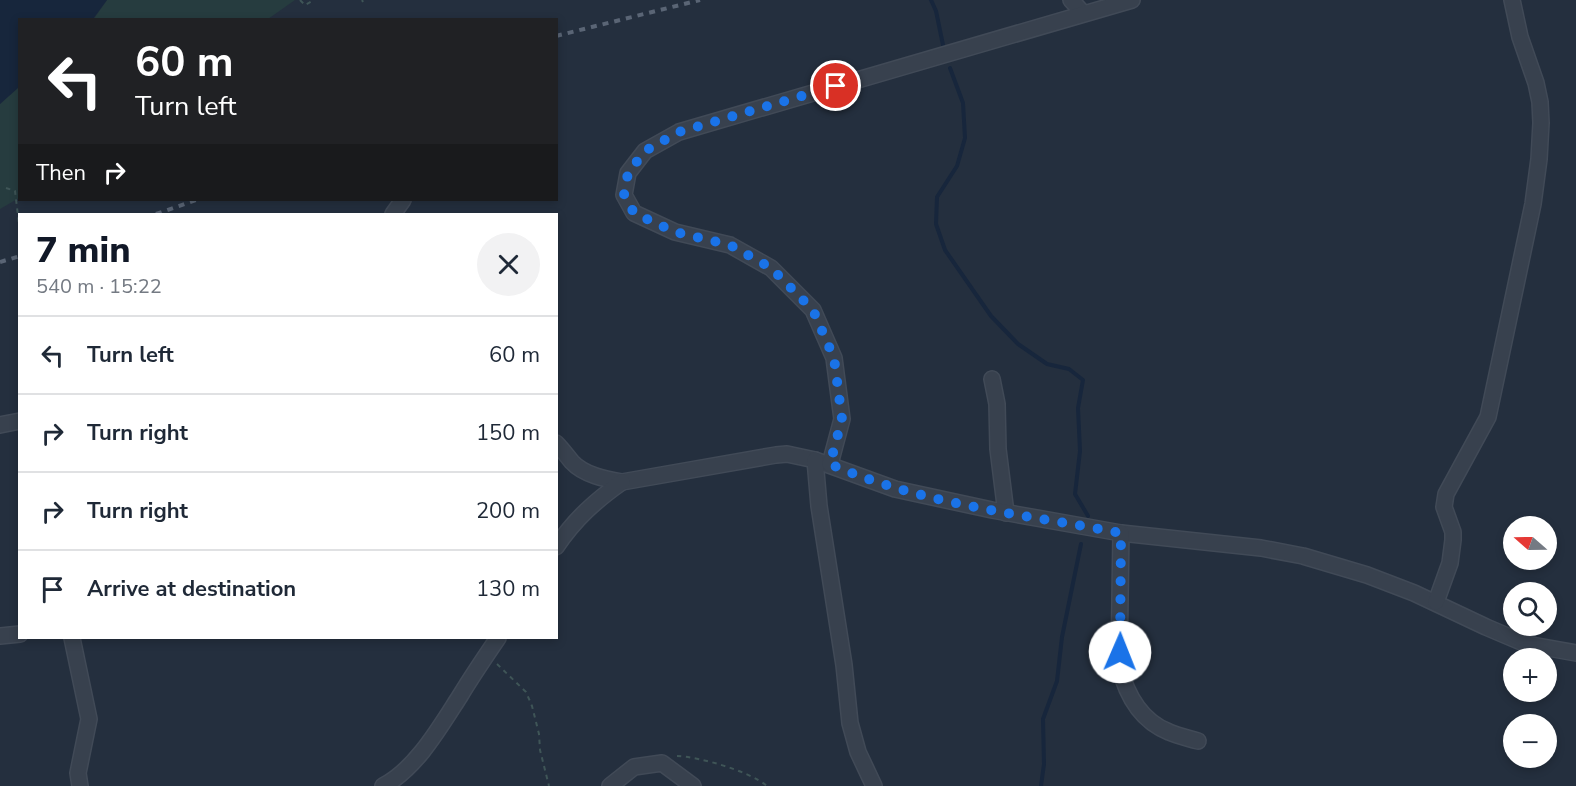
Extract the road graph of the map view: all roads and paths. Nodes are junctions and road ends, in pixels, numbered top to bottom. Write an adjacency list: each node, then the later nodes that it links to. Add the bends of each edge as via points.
1 (300, 0): 2 (path, via 305,5)
2 (314, 0)
3 (1071, 0): 6 (street)
4 (1132, 0): 6 (street)
5 (1512, 0): 19 (street, via 1540,102 1539,159 1524,252 1488,417 1446,494 1444,507 1453,540 1450,563)
6 (1083, 13): 14 (street, via 679,132 645,151 628,173 624,195 634,213 675,232 730,245 771,268 813,310 834,358 842,419)
7 (6, 188): 8 (path, via 15,191)
8 (18, 216)
9 (992, 379): 16 (street)
10 (18, 421): 11 (street)
11 (0, 425)
12 (558, 445): 15 (street, via 585,471)
13 (815, 460): 14 (street); 15 (street, via 776,455); 34 (street, via 850,723)
14 (830, 464): 16 (street, via 895,489)
15 (621, 482): 18 (street, via 584,512)
16 (1006, 513): 17 (street)
17 (1121, 533): 19 (street, via 1303,556); 26 (street, via 1122,679 1149,721)
18 (558, 544)
19 (1436, 602): 25 (street, via 1526,644)
20 (18, 634): 21 (street)
21 (0, 636)
22 (72, 639): 28 (street, via 89,719 78,773)
23 (497, 639): 24 (street)
24 (488, 653): 29 (street, via 437,732 405,771); 30 (path, via 526,692)
25 (1576, 653)
26 (1198, 741)
27 (662, 763): 31 (street, via 634,767); 32 (street); 33 (path, via 671,755 693,757 750,776)
28 (80, 786)
29 (383, 786)
30 (549, 786)
31 (610, 786)
32 (693, 786)
33 (767, 786)
34 (874, 786)

